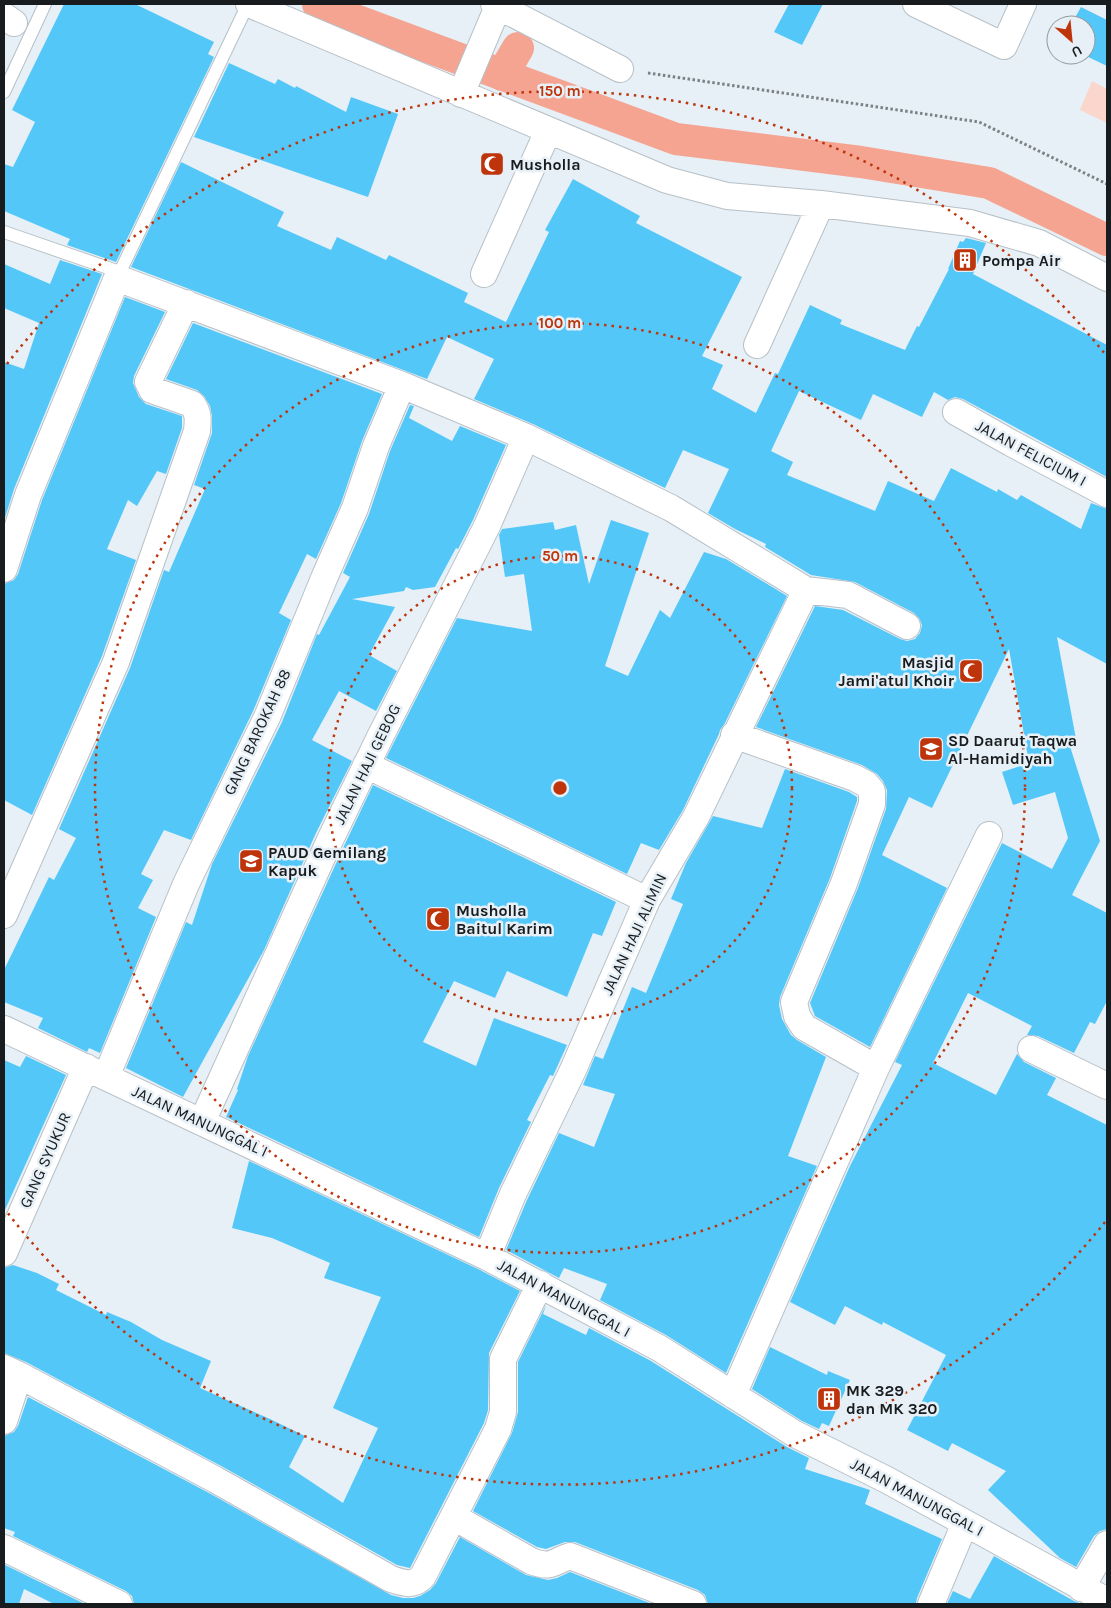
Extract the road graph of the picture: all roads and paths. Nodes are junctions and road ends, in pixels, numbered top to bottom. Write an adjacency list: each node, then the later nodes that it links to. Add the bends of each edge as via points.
1 (45, 4): 7 (lane)
2 (248, 4): 8 (street); 12 (lane, via 120,272)
3 (916, 4): 4 (street, via 1004,46)
4 (1023, 4)
5 (496, 9): 6 (street); 8 (street)
6 (620, 69): 10 (path, via 979,122)
7 (4, 92)
8 (461, 94): 9 (street)
9 (548, 131): 11 (street, via 667,180 727,196); 13 (street)
10 (1107, 184)
11 (821, 204): 14 (street, via 970,222 1039,243); 16 (street)
12 (4, 232)
13 (484, 274)
14 (1107, 278)
15 (186, 303): 17 (street); 21 (street, via 117,278 28,494); 28 (street, via 148,382 152,390 192,404 198,416 197,431 116,662)
16 (757, 345)
17 (402, 385): 19 (street); 32 (street, GANG BAROKAH 88, via 376,446 355,508 268,715)
18 (956, 412): 20 (street, JALAN FELICIUM I)
19 (526, 437): 22 (street, via 671,508); 25 (street, JALAN HAJI GEBOG, via 487,526)
20 (1107, 494)
21 (4, 569)
22 (806, 590): 23 (street, via 848,595); 24 (street, JALAN HAJI ALIMIN)
23 (906, 626)
24 (734, 735): 27 (street, JALAN HAJI ALIMIN, via 696,817); 31 (street, via 855,778 872,791 872,804 844,883 794,1002 804,1027)
25 (366, 765): 27 (street); 34 (street, JALAN HAJI GEBOG)
26 (989, 835): 31 (street)
27 (647, 900): 36 (street, JALAN HAJI ALIMIN)
28 (4, 916)
29 (4, 1029): 32 (street, JALAN MANUNGGAL I)
30 (1031, 1049): 33 (street)
31 (876, 1068): 39 (street)
32 (96, 1072): 34 (street, JALAN MANUNGGAL I); 35 (street, GANG SYUKUR)
33 (1107, 1086)
34 (202, 1122): 36 (street, JALAN MANUNGGAL I)
35 (4, 1253)
36 (487, 1257): 37 (street, JALAN MANUNGGAL I)
37 (540, 1284): 39 (street, JALAN MANUNGGAL I, via 659,1348); 41 (street, via 503,1359 500,1423)
38 (12, 1372): 40 (street); 41 (street, via 216,1480 390,1579 406,1584 416,1583 424,1576)
39 (733, 1395): 42 (street, JALAN MANUNGGAL I, via 794,1434)
40 (4, 1421)
41 (454, 1517): 48 (street, via 539,1565 546,1566 570,1556)
42 (965, 1522): 45 (street, JALAN MANUNGGAL I); 49 (street)
43 (1107, 1544): 45 (street)
44 (4, 1548): 47 (street)
45 (1082, 1588): 46 (street, JALAN MANUNGGAL I)
46 (1107, 1601)
47 (119, 1604)
48 (693, 1604)
49 (932, 1604)

